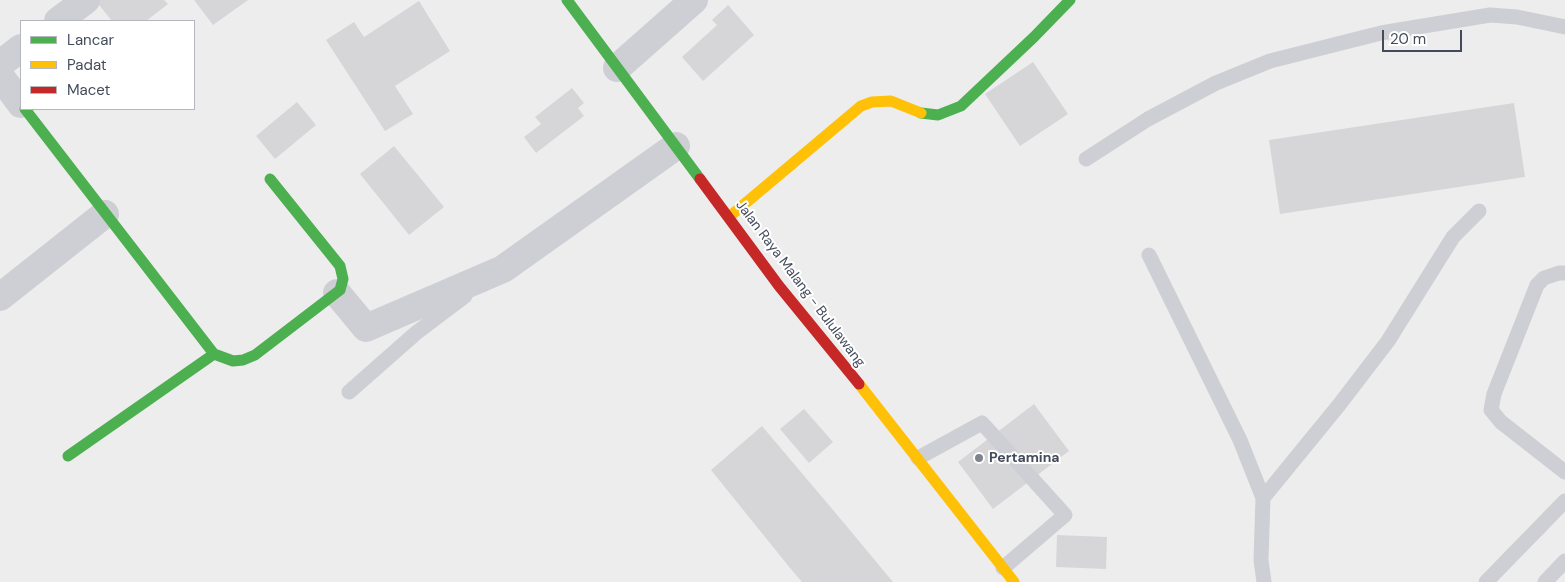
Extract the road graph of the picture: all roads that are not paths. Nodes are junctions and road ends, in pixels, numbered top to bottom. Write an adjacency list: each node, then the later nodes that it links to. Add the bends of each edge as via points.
1 (86, 0): 5 (street)
2 (567, 0): 9 (street, Jalan Raya Malang - Bululawang)
3 (694, 0): 9 (street)
4 (1070, 0): 18 (street, via 961,106 938,116 892,101 862,106)
5 (59, 20)
6 (1565, 27): 14 (lane, via 1490,15 1381,32 1270,60 1216,83 1148,119)
7 (20, 49): 8 (street)
8 (0, 64)
9 (617, 68): 13 (street, Jalan Raya Malang - Bululawang)
10 (0, 76): 11 (street)
11 (20, 103)
12 (26, 110): 17 (street)
13 (676, 146): 18 (street, Jalan Raya Malang - Bululawang); 20 (street)
14 (1086, 159)
15 (270, 180): 22 (street, via 340,266 343,279)
16 (1479, 211): 29 (lane, via 1453,237 1388,341 1340,405)
17 (105, 214): 23 (street); 24 (street)
18 (729, 217): 27 (street, Jalan Raya Malang - Bululawang, via 779,286)
19 (1149, 255): 29 (lane, via 1240,440)
20 (503, 269): 22 (street, via 366,328); 25 (lane, via 450,306)
21 (1565, 273): 28 (lane, via 1544,278 1537,286 1494,394 1492,410 1500,422)
22 (337, 293): 24 (street, via 255,355 233,361)
23 (0, 297)
24 (214, 354): 26 (street)
25 (348, 392)
26 (68, 456)
27 (918, 458): 32 (street, Jalan Raya Malang - Bululawang); 32 (lane, via 982,423 1065,515)
28 (1565, 472)
29 (1263, 498): 34 (lane, via 1261,560)
30 (1565, 501): 35 (lane)
31 (1565, 561): 36 (lane)
32 (1004, 568): 33 (street, Jalan Raya Malang - Bululawang)
33 (1014, 582)
34 (1264, 582)
35 (1486, 582)
36 (1545, 582)

